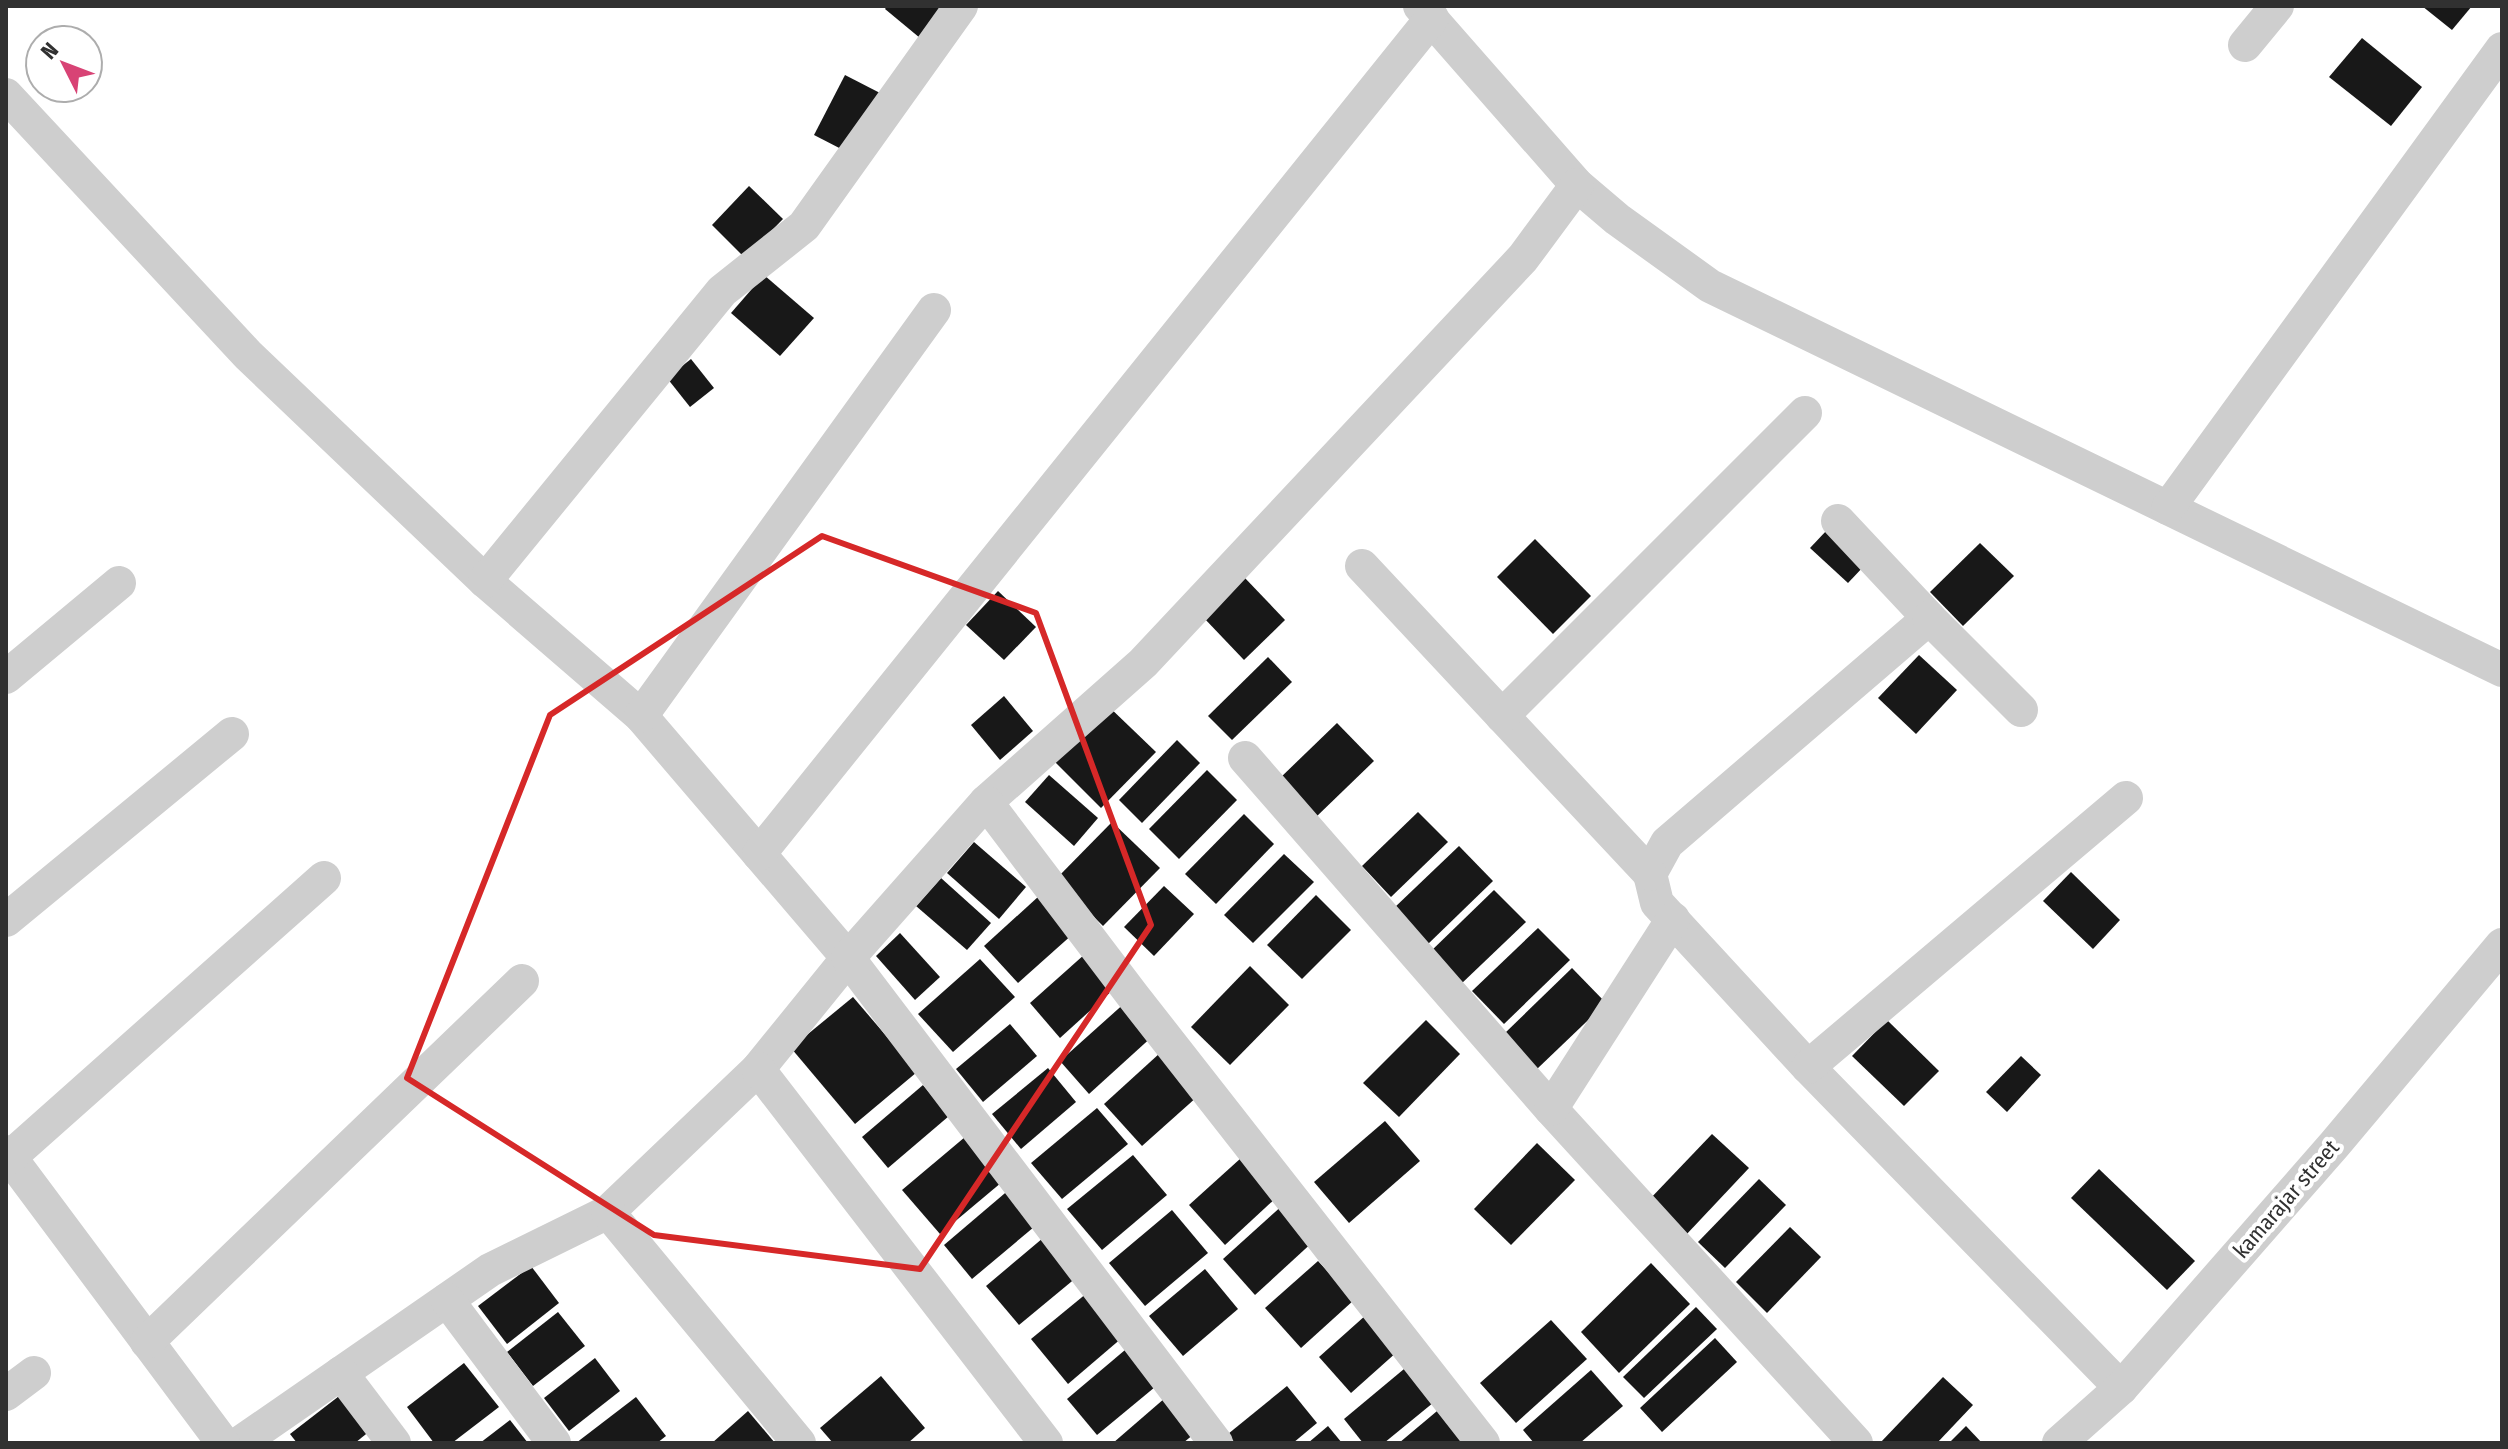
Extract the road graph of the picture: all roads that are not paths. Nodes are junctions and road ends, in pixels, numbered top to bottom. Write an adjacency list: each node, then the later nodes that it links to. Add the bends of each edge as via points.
1 (961, 6): 13 (street, via 804,226 722,291)
2 (2277, 6): 4 (street)
3 (1426, 12): 7 (street); 25 (street)
4 (2245, 45)
5 (2502, 49): 10 (street)
6 (6, 95): 13 (street, via 248,355)
7 (1577, 185): 10 (street, via 1710,286); 24 (street, via 1523,258 1143,663)
8 (934, 310): 19 (street)
9 (1805, 413): 20 (street)
10 (2168, 508): 16 (street)
11 (1838, 521): 15 (street)
12 (1362, 566): 20 (street)
13 (485, 581): 19 (street)
14 (119, 583): 17 (street)
15 (1929, 618): 18 (street); 26 (street, via 1667,843)
16 (2502, 670)
17 (6, 677)
18 (2021, 710)
19 (641, 716): 25 (street)
20 (1502, 716): 26 (street)
21 (232, 734): 29 (street)
22 (1245, 758): 35 (street)
23 (2126, 798): 33 (street)
24 (986, 802): 31 (street); 51 (street)
25 (759, 854): 31 (street)
26 (1650, 874): 28 (street, via 1657,903)
27 (324, 878): 36 (street)
28 (1673, 919): 33 (street); 35 (street)
29 (6, 920)
30 (2502, 945): 42 (street, kamarajar street)
31 (848, 958): 34 (street); 50 (street)
32 (522, 981): 39 (street)
33 (1808, 1067): 42 (street)
34 (758, 1069): 37 (street); 49 (street)
35 (1551, 1109): 52 (street)
36 (8, 1155): 39 (street)
37 (608, 1212): 38 (street, via 490,1270); 48 (street)
38 (447, 1300): 41 (street); 47 (street)
39 (147, 1342): 44 (street)
40 (34, 1373): 43 (street)
41 (341, 1373): 45 (street); 46 (street)
42 (2121, 1388): 53 (street, kamarajar street)
43 (6, 1394)
44 (223, 1443)
45 (240, 1443)
46 (394, 1443)
47 (554, 1443)
48 (799, 1443)
49 (1046, 1443)
50 (1216, 1443)
51 (1483, 1443)
52 (1856, 1443)
53 (2059, 1443)

